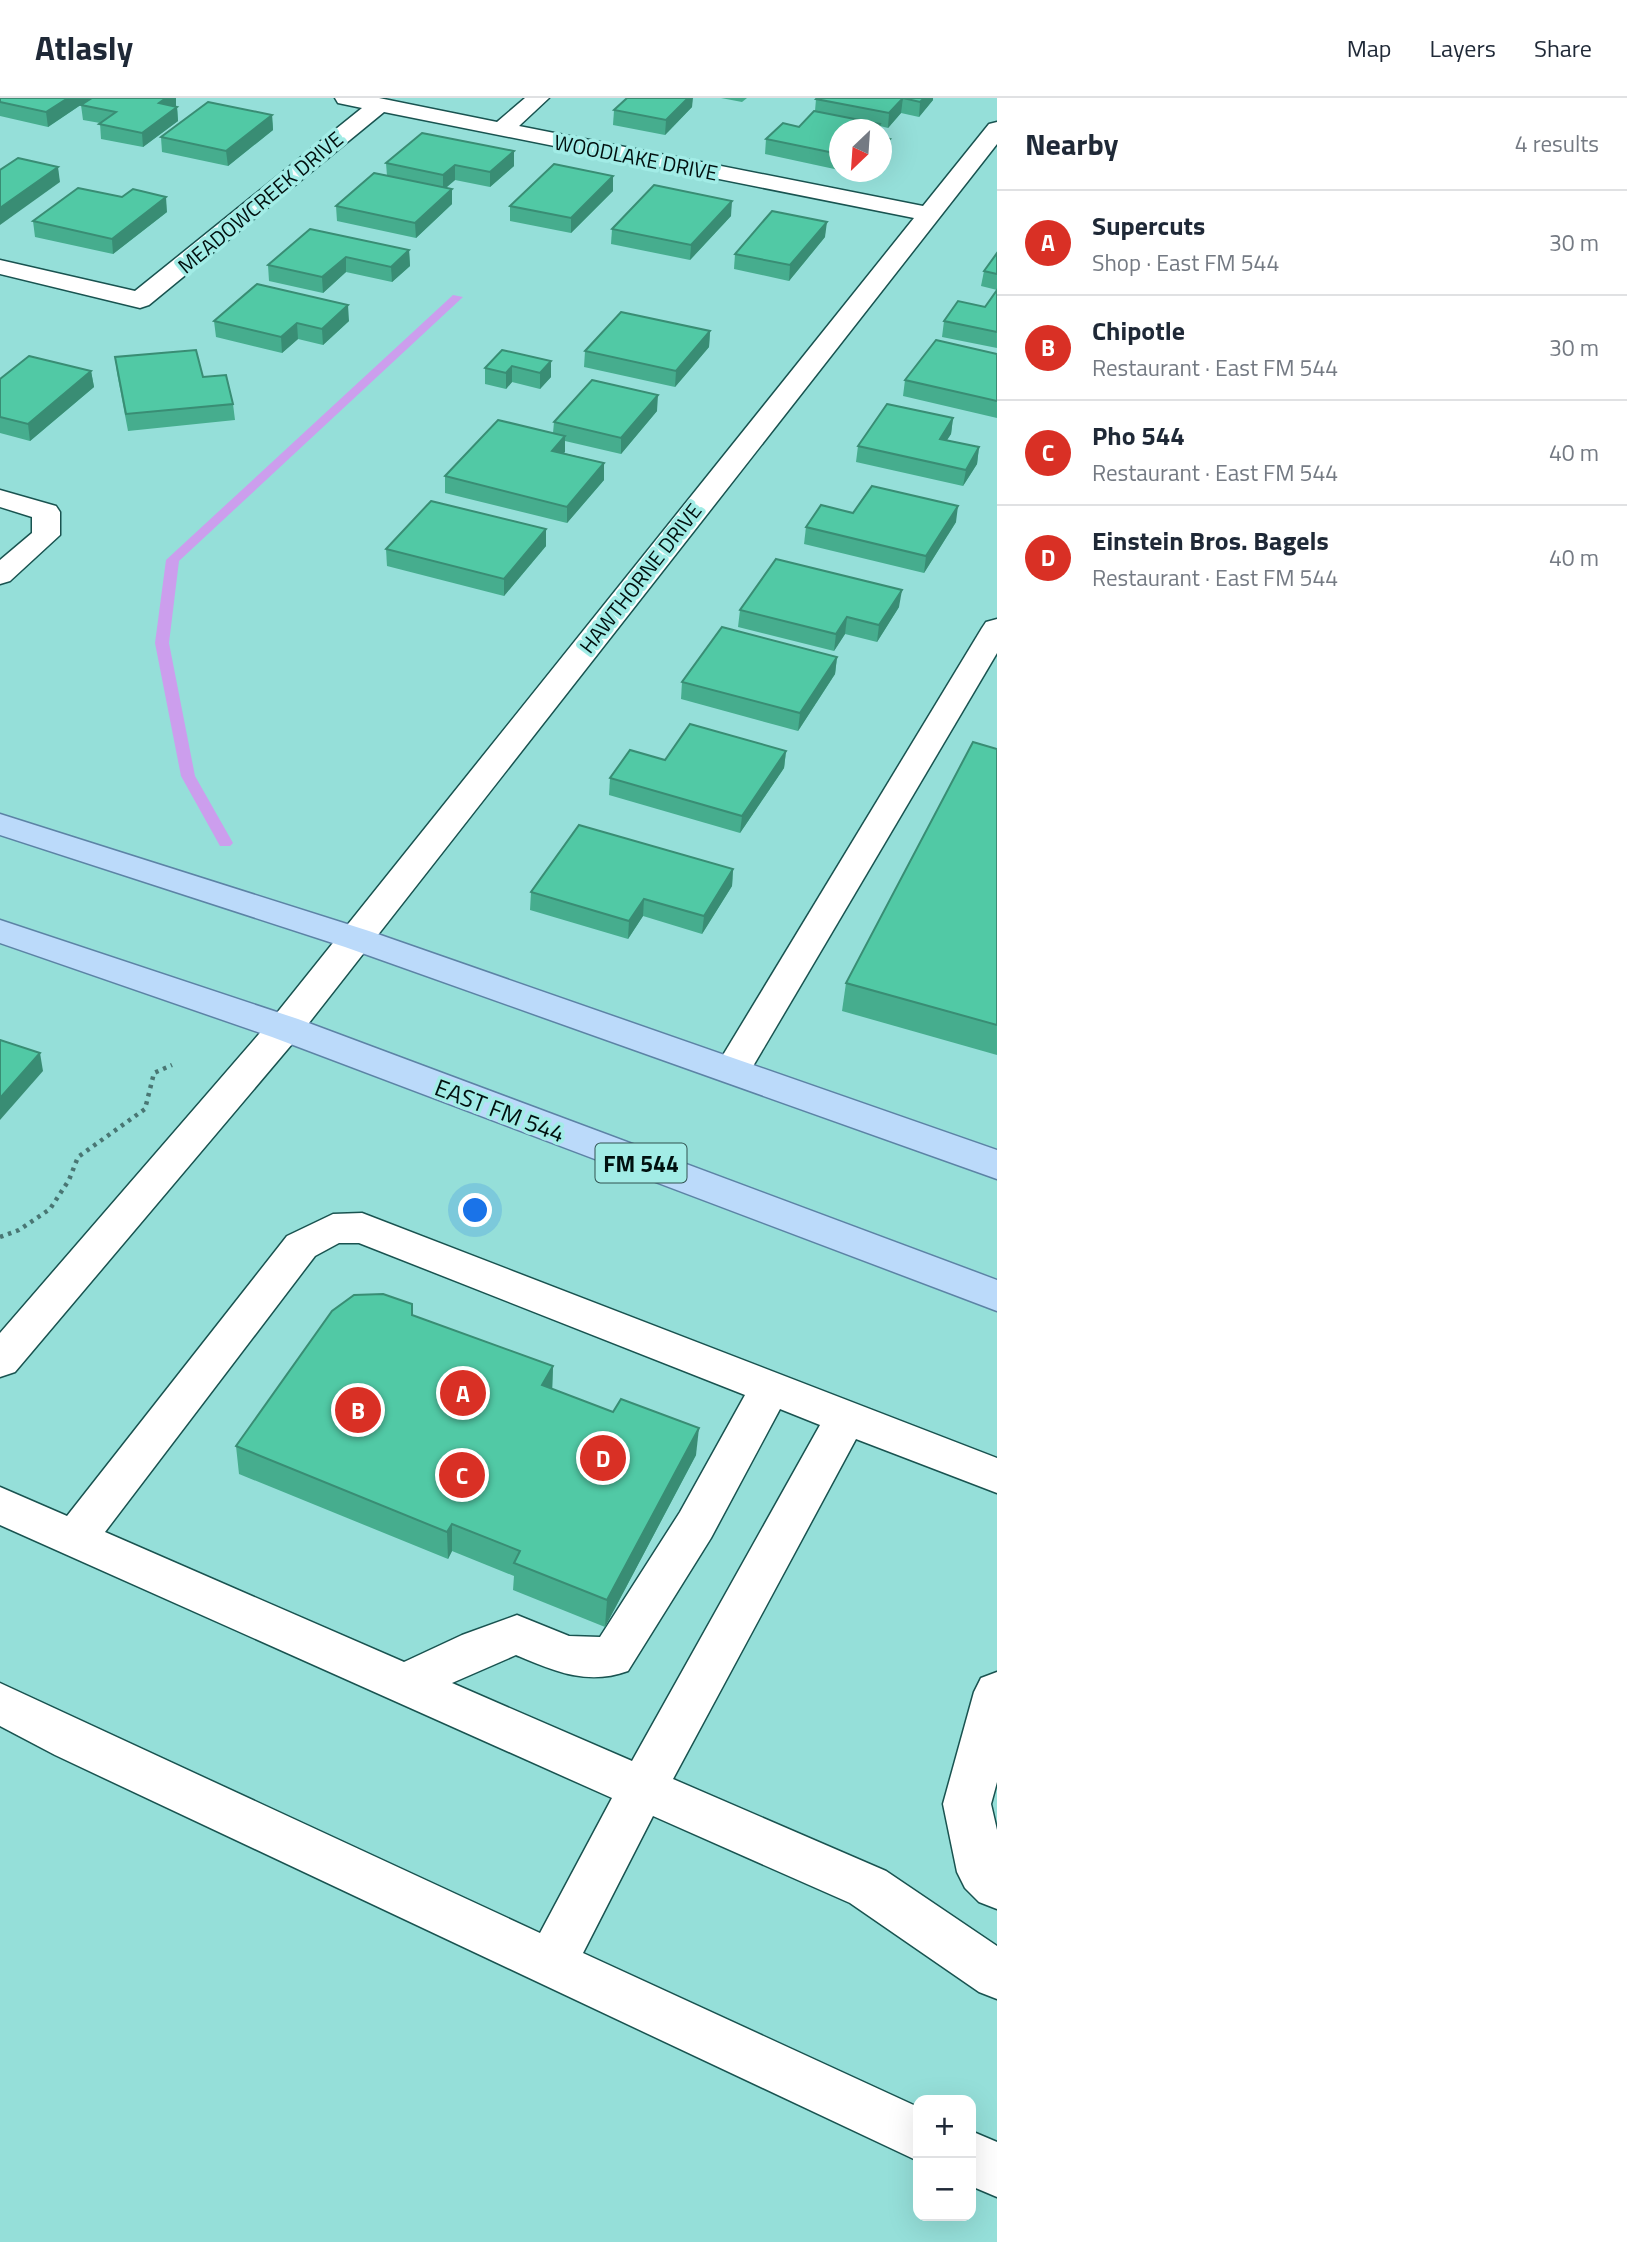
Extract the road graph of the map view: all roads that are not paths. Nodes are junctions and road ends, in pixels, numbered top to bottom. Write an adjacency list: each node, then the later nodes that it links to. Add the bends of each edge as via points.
1 (346, 98): 3 (street, WOODLAKE DRIVE)
2 (538, 98): 5 (street)
3 (380, 105): 5 (street, WOODLAKE DRIVE); 7 (street, MEADOWCREEK DRIVE, via 140,300)
4 (997, 128): 6 (street, HAWTHORNE DRIVE)
5 (502, 130): 6 (street, WOODLAKE DRIVE)
6 (927, 214): 13 (street, HAWTHORNE DRIVE)
7 (0, 267)
8 (0, 498): 9 (street, via 46,513 46,535)
9 (0, 575)
10 (997, 628): 15 (street)
11 (0, 824): 13 (main road)
12 (0, 931): 14 (main road, EAST FM 544 / FM 544)
13 (357, 939): 14 (street, HAWTHORNE DRIVE); 15 (main road)
14 (285, 1028): 17 (main road, EAST FM 544 / FM 544); 18 (street, HAWTHORNE DRIVE)
15 (733, 1069): 16 (main road)
16 (997, 1165)
17 (997, 1296)
18 (0, 1361)
19 (770, 1387): 20 (street); 23 (street, via 362,1228 333,1228 301,1246); 24 (street, via 730,1465 612,1657 567,1656 517,1636)
20 (846, 1417): 21 (street); 27 (street)
21 (997, 1476)
22 (0, 1505): 23 (street)
23 (75, 1539): 24 (street)
24 (403, 1684): 27 (street)
25 (997, 1692): 28 (street, via 967,1804 982,1872)
26 (0, 1703): 29 (street)
27 (642, 1789): 29 (street); 30 (street, via 868,1886)
28 (997, 1886)
29 (552, 1962): 31 (street)
30 (997, 1975)
31 (913, 2131)
32 (976, 2160): 33 (street)
33 (997, 2170)

